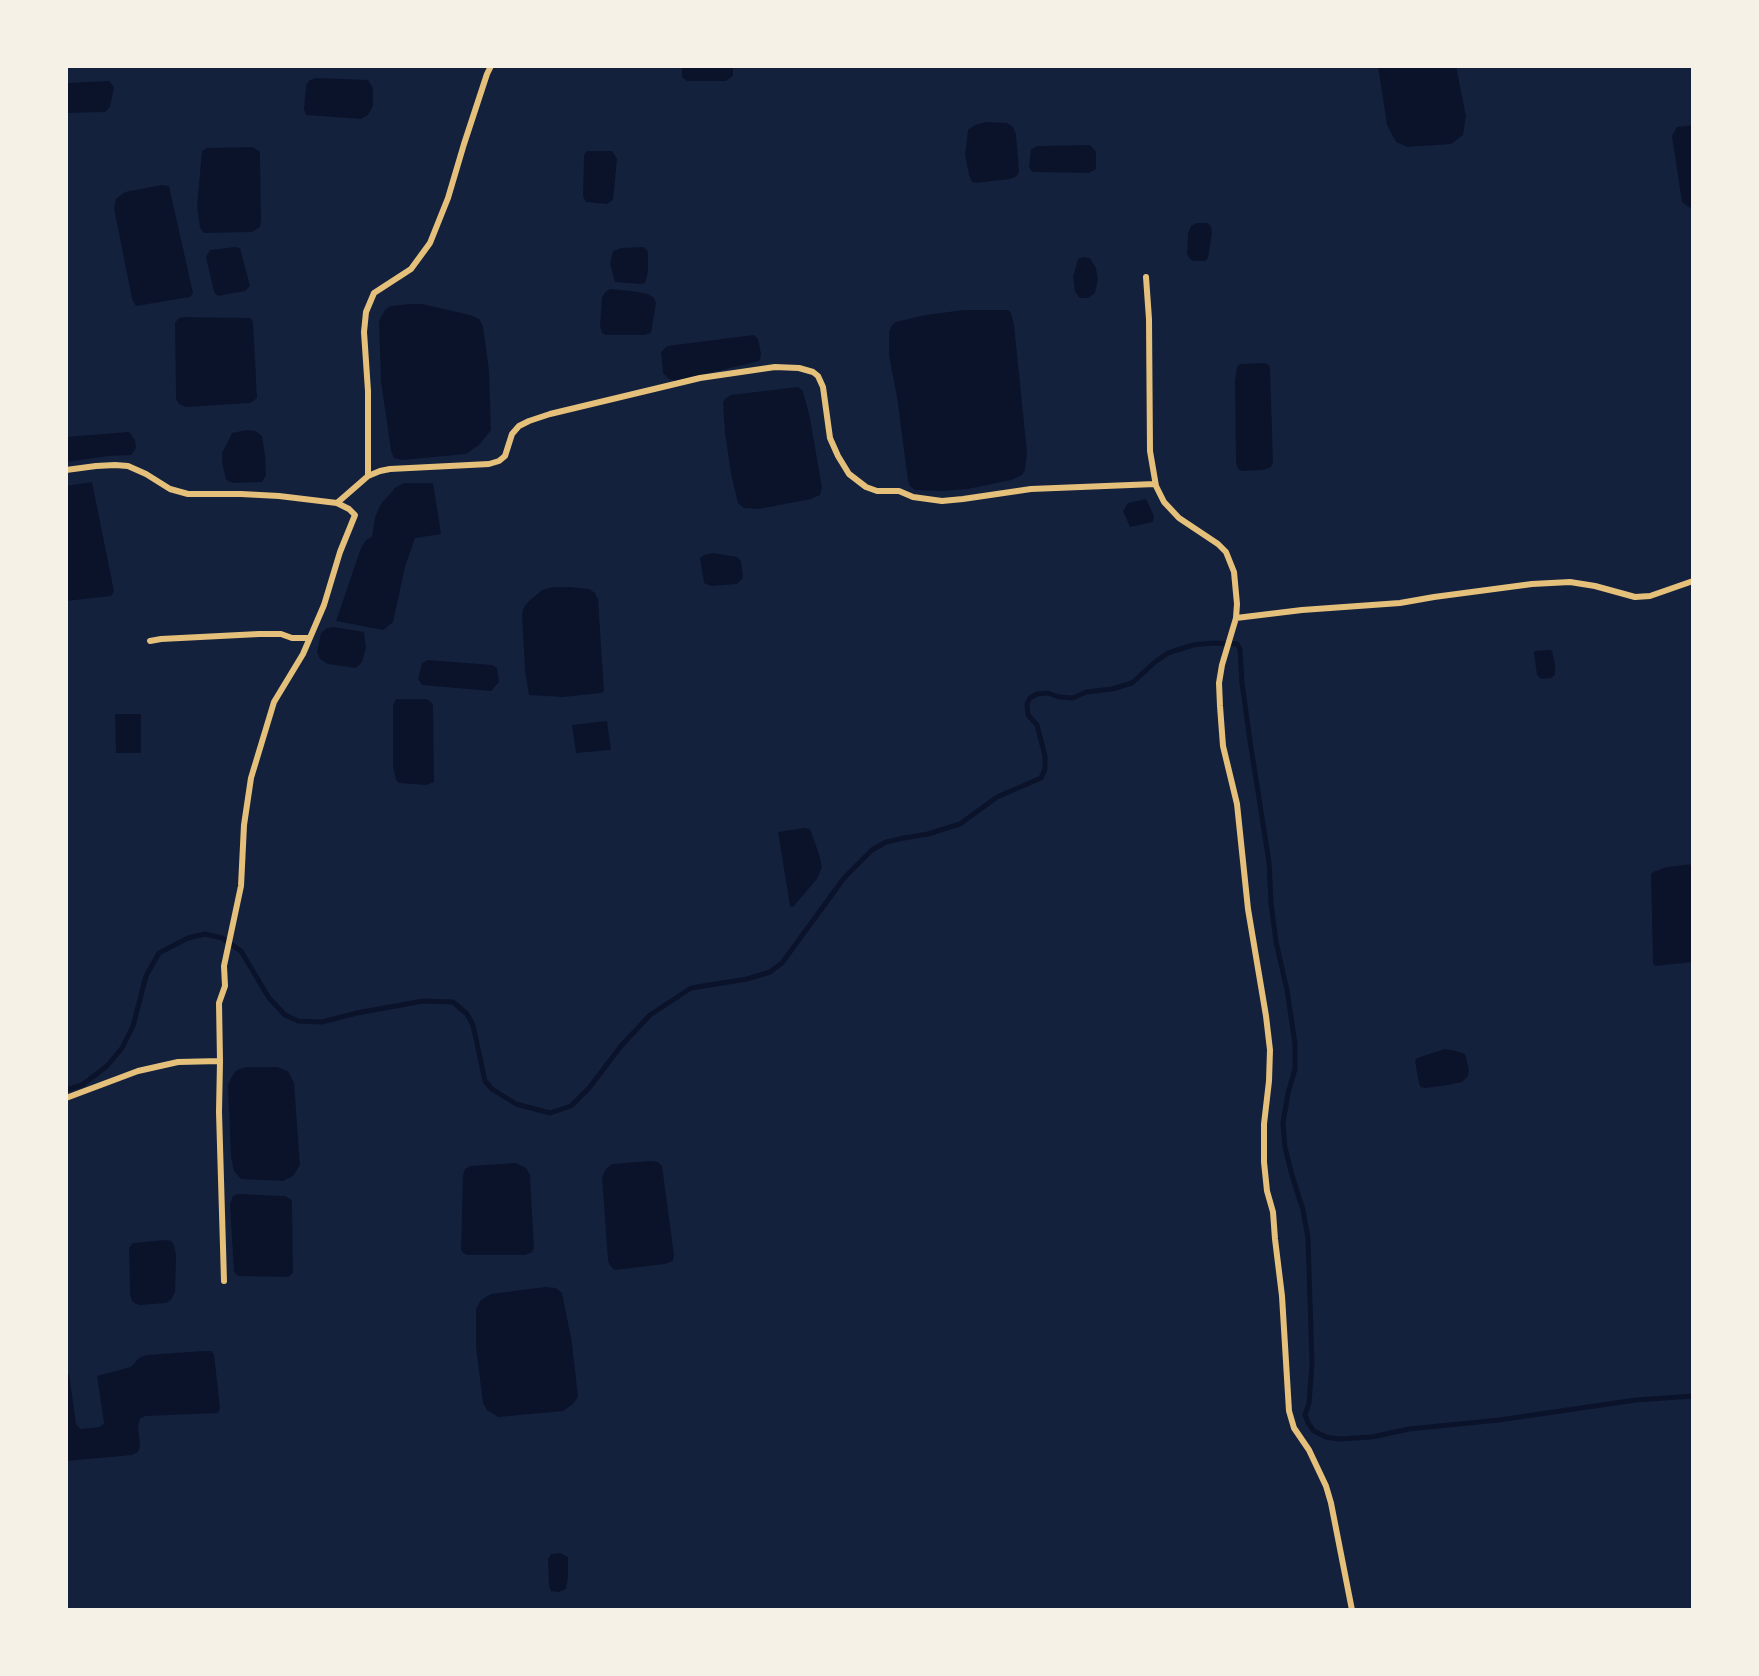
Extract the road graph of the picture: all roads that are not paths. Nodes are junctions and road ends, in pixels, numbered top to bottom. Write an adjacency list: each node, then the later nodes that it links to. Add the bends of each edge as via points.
1 (491, 66): 4 (street, via 430,243 411,269 374,293 366,312)
2 (1146, 277): 5 (street, via 1150,451)
3 (66, 470): 6 (street, via 128,466 170,489 188,494 279,496)
4 (369, 476): 5 (street, via 390,469 489,464 505,456 512,434 529,421 700,378 775,367 799,368 818,376 830,438 838,456 849,474 877,491 899,491 942,501 1031,489); 6 (street)
5 (1155, 484): 8 (street, via 1164,502 1179,518 1226,552 1233,572)
6 (337, 503): 9 (street, via 354,515)
7 (1693, 581): 8 (street, via 1650,596 1635,597 1570,582 1532,584 1400,603)
8 (1236, 618): 14 (street, via 1219,683 1223,746 1237,804 1248,909 1270,1050 1264,1179 1273,1212 1289,1411 1294,1428 1326,1486)
9 (309, 638): 10 (street, via 259,634); 11 (street, via 274,702 251,778 244,825 242,886 219,1003)
10 (150, 642)
11 (220, 1061): 12 (street, via 178,1062 138,1071); 13 (street)
12 (66, 1098)
13 (224, 1281)
14 (1352, 1610)

